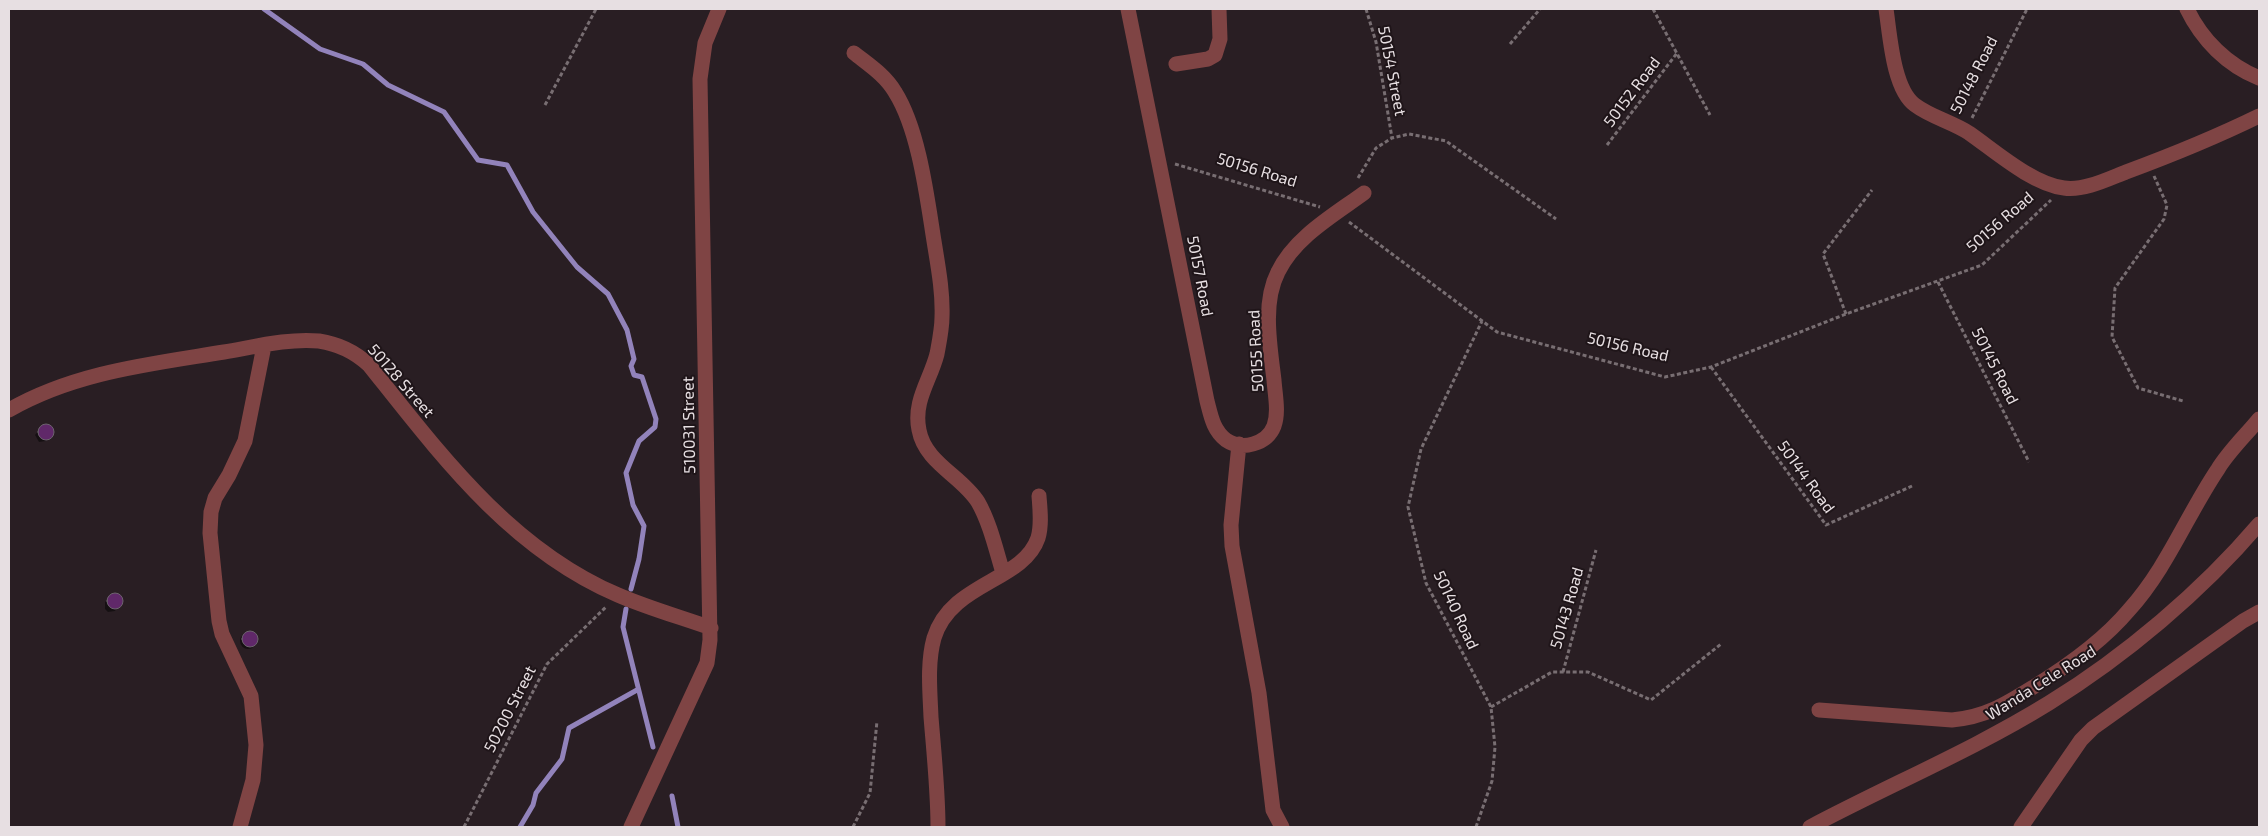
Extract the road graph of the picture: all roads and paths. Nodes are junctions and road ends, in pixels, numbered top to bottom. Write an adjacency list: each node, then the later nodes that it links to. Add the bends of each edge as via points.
1 (596, 9): 16 (path)
2 (719, 9): 46 (street, 510031 Street, via 705,43 700,79)
3 (1128, 9): 22 (street)
4 (1219, 9): 14 (street, via 1220,39 1215,56)
5 (1366, 9): 20 (path, 50154 Street, via 1376,42)
6 (1540, 9): 11 (path)
7 (1653, 9): 13 (path)
8 (1886, 9): 19 (street, 50148 Road, via 1898,77 1906,96 1915,105)
9 (2027, 9): 19 (path, 50148 Road)
10 (2187, 9): 15 (street, via 2206,40 2226,59)
11 (1510, 44)
12 (854, 53): 43 (street, via 884,77 902,104 915,145 929,211 942,316 936,355 920,398 919,432 931,455 978,502)
13 (1677, 53): 17 (path); 21 (path, 50152 Road)
14 (1176, 64)
15 (2259, 78)
16 (545, 105)
17 (1710, 115)
18 (2259, 116): 23 (street)
19 (1966, 131): 25 (street, 50148 Road, via 2026,172)
20 (1392, 138): 24 (path, via 1376,148); 28 (path, via 1409,134 1446,141)
21 (1607, 145)
22 (1159, 159): 27 (path, 50156 Road); 37 (street, 50157 Road, via 1213,426 1230,442)
23 (2148, 164): 25 (street, via 2095,183); 34 (path, via 2168,205 2164,219 2115,288 2112,337 2138,388)
24 (1360, 187): 27 (street, 50155 Road)
25 (2064, 188): 29 (path, 50156 Road, via 1982,265)
26 (1872, 190): 30 (path, via 1823,254)
27 (1338, 213): 31 (path, 50156 Road); 37 (street, 50155 Road, via 1297,246 1278,272 1269,316 1276,398 1274,426 1268,436 1255,444)
28 (1556, 219)
29 (1938, 282): 30 (path, 50156 Road); 38 (path, 50145 Road)
30 (1846, 314): 33 (path, 50156 Road)
31 (1482, 321): 33 (path, 50156 Road, via 1497,332 1665,377); 49 (path, 50140 Road, via 1422,449 1408,507 1426,583)
32 (264, 346): 35 (street, 50128 Street, via 125,368 84,378); 44 (street, 50128 Street, via 317,341 345,347 357,354 472,490 530,543 567,568); 52 (street, via 245,441 210,512 219,621 251,696 255,736 253,780)
33 (1710, 367): 39 (path, 50144 Road, via 1826,525)
34 (2183, 401)
35 (9, 410)
36 (2259, 419): 50 (street, via 2219,467 2171,553 2130,610 2061,670 2002,706 1970,719)
37 (1239, 444): 57 (street, via 1232,546 1259,693 1272,804)
38 (2029, 462)
39 (1912, 486)
40 (1039, 496): 43 (street, via 1038,537 1024,558)
41 (2259, 524): 59 (street, Wanda Cele Road, via 2179,604 2116,656 2049,703)
42 (1596, 550): 48 (path, 50143 Road)
43 (1003, 574): 56 (street, via 981,585 959,602 934,637 929,686)
44 (618, 595): 46 (street, 50128 Street); 53 (path, 50200 Street, via 547,664)
45 (2259, 612): 60 (street, via 2093,728 2076,747)
46 (711, 628): 54 (street, 510031 Street, via 707,662)
47 (1721, 644): 48 (path, via 1650,700 1588,672)
48 (1563, 672): 49 (path, via 1552,672)
49 (1491, 708): 58 (path, 50140 Road, via 1495,746 1492,781)
50 (1819, 710)
51 (877, 721): 55 (path, via 870,793)
52 (240, 827)
53 (464, 827)
54 (631, 827)
55 (853, 827)
56 (938, 827)
57 (1282, 827)
58 (1476, 827)
59 (1810, 827)
60 (2022, 827)

